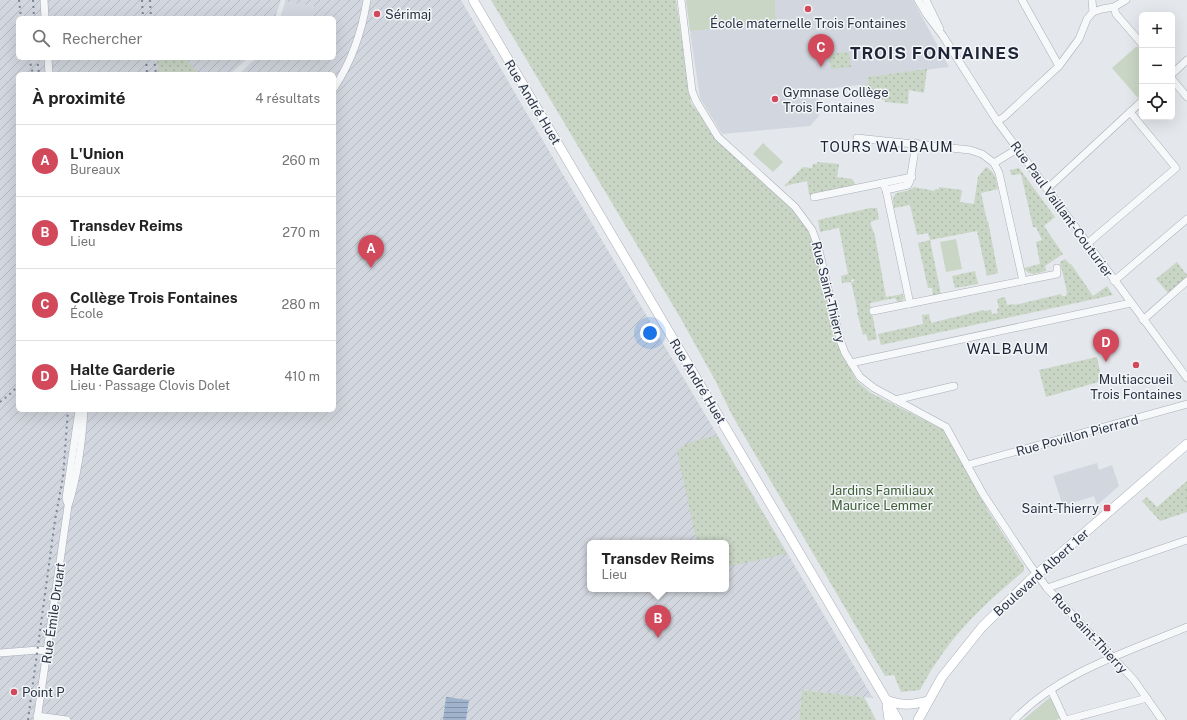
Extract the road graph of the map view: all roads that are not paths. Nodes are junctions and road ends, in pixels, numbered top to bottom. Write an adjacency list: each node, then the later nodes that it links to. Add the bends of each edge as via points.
1 (44, 0): 12 (street)
2 (367, 0): 21 (street, via 363,24 353,53)
3 (473, 0): 62 (street, Rue André Huet)
4 (681, 0): 43 (street, Rue Saint-Thierry, via 692,91 696,101 718,137 796,207 812,230 840,340)
5 (918, 0): 13 (street, Rue Paul Vaillant-Couturier)
6 (926, 0): 13 (street, Rue Paul Vaillant-Couturier)
7 (1022, 0): 17 (street)
8 (1092, 0): 11 (street)
9 (1126, 0): 10 (street)
10 (1114, 7): 11 (street); 14 (street, via 1116,14)
11 (1093, 12): 17 (street, via 1087,19 1079,39)
12 (45, 16)
13 (943, 36): 25 (street, Rue Paul Vaillant-Couturier)
14 (1139, 41)
15 (48, 60): 19 (street)
16 (1187, 60): 18 (street)
17 (1059, 66): 25 (street)
18 (1175, 71)
19 (49, 72)
20 (1175, 83): 22 (street)
21 (336, 84)
22 (1187, 97)
23 (1139, 104): 24 (street)
24 (1130, 112): 31 (street); 34 (street, via 1176,168)
25 (997, 121): 28 (street, Rue Paul Vaillant-Couturier)
26 (857, 138): 27 (street)
27 (916, 143): 29 (street, via 970,150 982,154); 30 (street, via 912,177)
28 (1017, 148): 29 (street); 31 (street, Rue Paul Vaillant-Couturier)
29 (994, 163): 36 (street, via 1000,173)
30 (885, 186): 32 (street); 40 (street)
31 (1047, 189): 34 (street, Rue Paul Vaillant-Couturier)
32 (814, 197)
33 (1187, 219): 37 (street)
34 (1087, 244): 37 (street, Rue Paul Vaillant-Couturier)
35 (1057, 268): 36 (street, via 1057,274)
36 (1023, 280): 40 (street)
37 (1114, 281): 39 (street, Rue Paul Vaillant-Couturier)
38 (1187, 281): 42 (street)
39 (1131, 303): 42 (street, Rue Paul Vaillant-Couturier); 43 (street)
40 (910, 304): 41 (street)
41 (873, 312)
42 (1143, 320): 44 (street, Rue Paul Vaillant-Couturier)
43 (851, 363): 46 (street, Rue Saint-Thierry, via 860,377)
44 (1187, 378)
45 (954, 386): 46 (street)
46 (895, 400): 51 (street, Rue Saint-Thierry, via 946,427)
47 (1187, 404): 51 (street, Rue Povillon Pierrard)
48 (79, 412): 52 (street, Rue Émile Druart, via 66,498)
49 (84, 412): 52 (street, Rue Émile Druart, via 74,487)
50 (1187, 444): 54 (street, Boulevard Albert 1er)
51 (967, 465): 54 (street, Rue Saint-Thierry, via 983,494)
52 (68, 506): 57 (street, Rue Émile Druart)
53 (1187, 540): 55 (street)
54 (1037, 574): 55 (street, Rue Saint-Thierry); 63 (street, Boulevard Albert 1er, via 982,627 942,676)
55 (1047, 588): 59 (street, Rue Saint-Thierry)
56 (1187, 627): 59 (street)
57 (47, 651): 58 (street); 64 (street, Rue Émile Druart)
58 (0, 653)
59 (1112, 658): 60 (street, via 1075,675); 61 (street, Rue Saint-Thierry, via 1134,680)
60 (1051, 690): 69 (street); 70 (street)
61 (1147, 698): 70 (street); 71 (street, Rue Saint-Thierry)
62 (886, 700): 63 (street, via 904,705); 66 (street); 67 (street, Rue André Huet)
63 (928, 701): 68 (street, Boulevard Albert 1er)
64 (37, 718): 65 (street)
65 (67, 720)
66 (889, 720)
67 (898, 720)
68 (918, 720)
69 (1014, 720)
70 (1065, 720)
71 (1162, 720)

